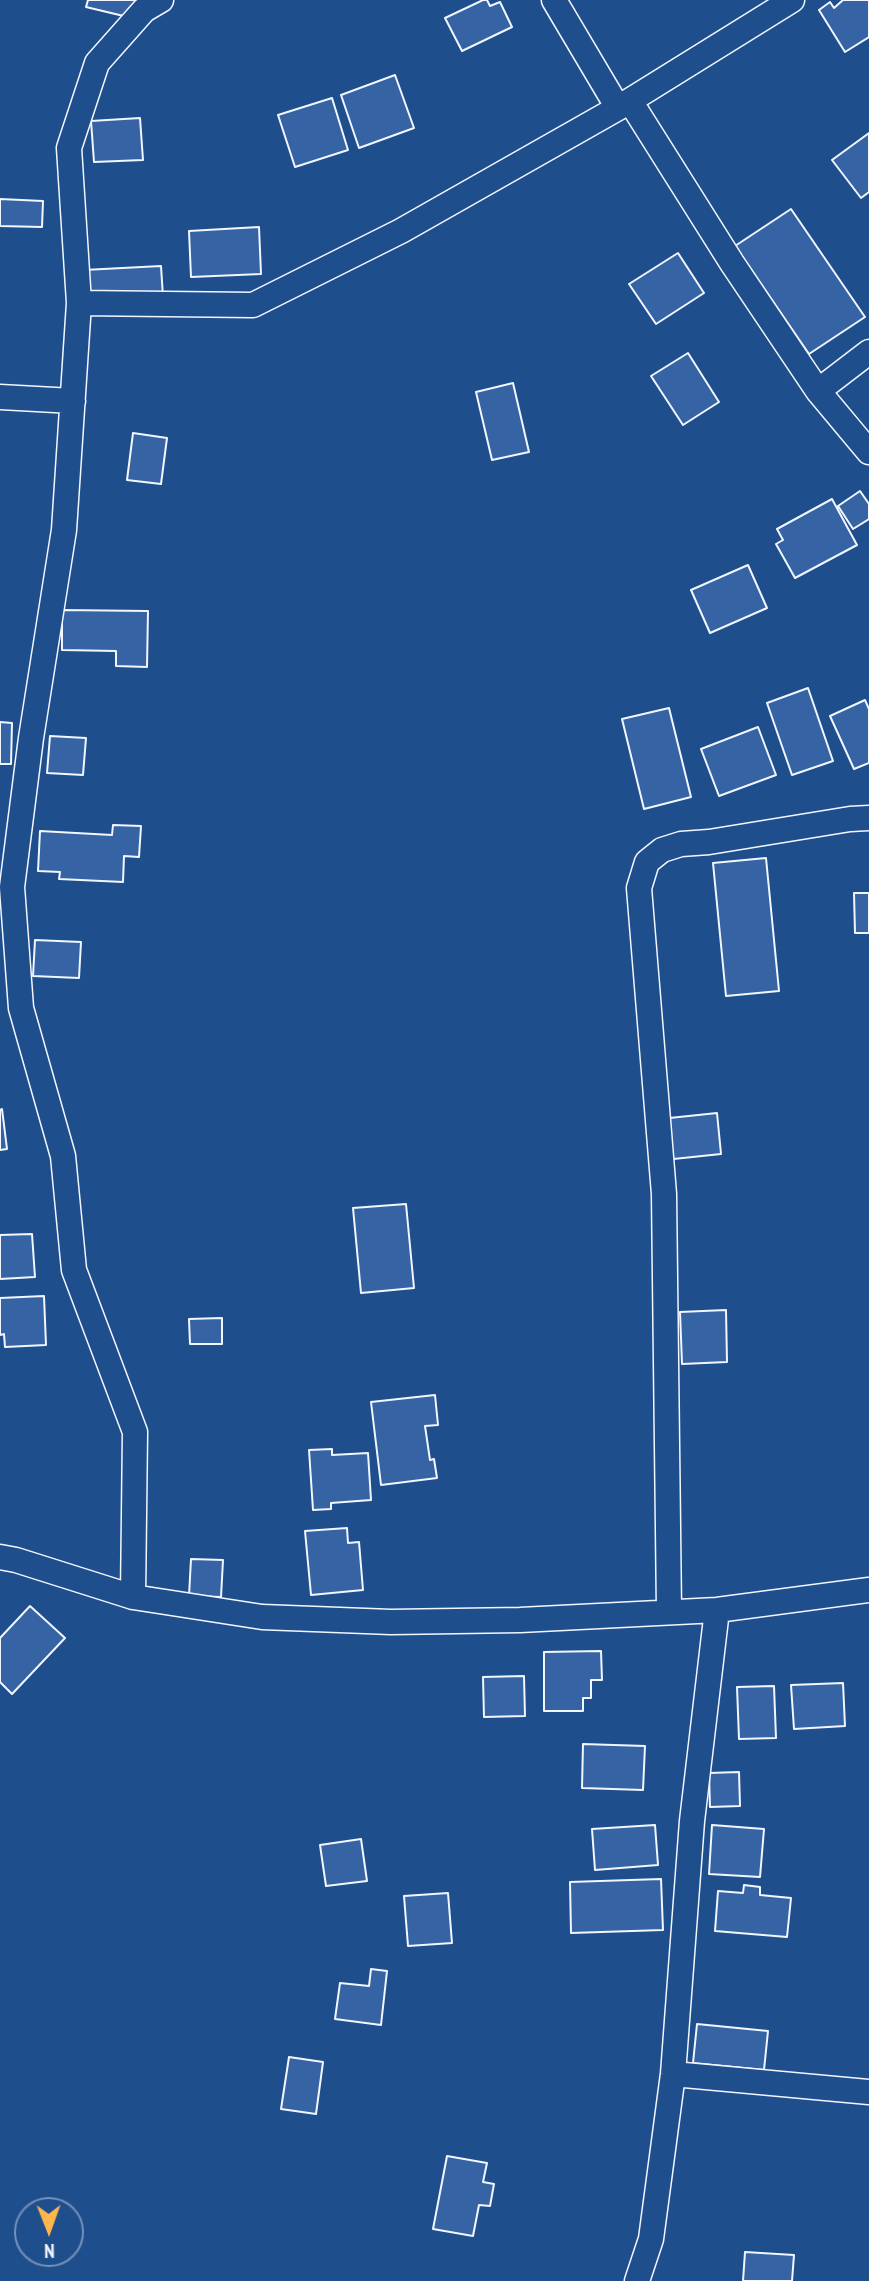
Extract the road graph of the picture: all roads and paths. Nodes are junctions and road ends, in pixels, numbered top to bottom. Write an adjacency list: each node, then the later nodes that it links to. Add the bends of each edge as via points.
1 (161, 0): 5 (street, via 144,10 97,63 69,148)
2 (554, 0): 4 (street)
3 (792, 0): 4 (street)
4 (624, 104): 5 (street, via 401,231 253,305); 7 (street)
5 (79, 303): 9 (street)
6 (869, 352): 7 (street)
7 (818, 391): 10 (street)
8 (0, 397): 9 (street)
9 (72, 401): 12 (street, via 64,530)
10 (869, 452)
11 (863, 814): 17 (street, via 662,850 647,862 639,888 664,1194)
12 (6, 886): 15 (street, via 22,1007 63,1156 74,1270 135,1432)
13 (0, 1557): 15 (street)
14 (869, 1590): 16 (street)
15 (133, 1597): 17 (street, via 261,1618 378,1622)
16 (717, 1610): 17 (street); 18 (street, via 692,1821)
17 (669, 1612)
18 (673, 2074): 19 (street); 20 (street, via 651,2239)
19 (869, 2092)
20 (636, 2281)

